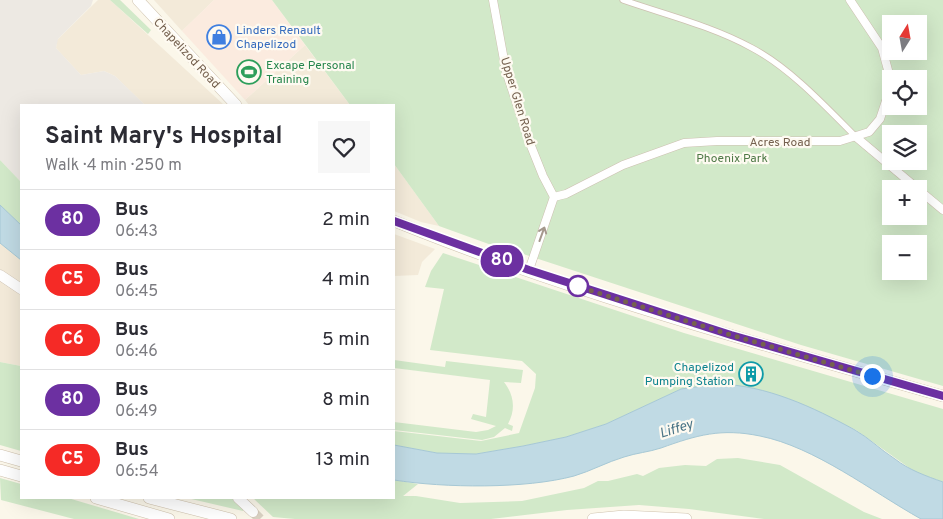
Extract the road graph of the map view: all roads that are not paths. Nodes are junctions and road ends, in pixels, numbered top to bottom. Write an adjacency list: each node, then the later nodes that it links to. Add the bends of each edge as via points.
1 (138, 0): 5 (main road, Chapelizod Road)
2 (493, 0): 8 (street, Upper Glen Road, via 506,71 532,150)
3 (623, 0): 6 (street, via 725,35 754,49 828,109)
4 (850, 0): 6 (street, Acres Road, via 882,48 888,70 888,95 880,119 869,132)
5 (235, 104)
6 (856, 137): 7 (street); 8 (street, Acres Road, via 840,141 717,140 684,143 623,165)
7 (907, 180)
8 (554, 197): 12 (street, one-way to 8)
9 (927, 197): 10 (street)
10 (943, 210)
11 (395, 221): 12 (main road)
12 (529, 270): 15 (main road, via 731,335)
13 (0, 275): 14 (street)
14 (20, 288)
15 (943, 396)
16 (0, 455): 17 (main road)
17 (20, 460)
18 (0, 470): 19 (main road)
19 (20, 476)
20 (99, 499): 24 (main road)
21 (153, 499): 25 (main road)
22 (239, 499): 23 (street)
23 (252, 512)
24 (169, 519)
25 (231, 519)
26 (593, 519): 27 (main road, via 624,516)
27 (686, 519)

